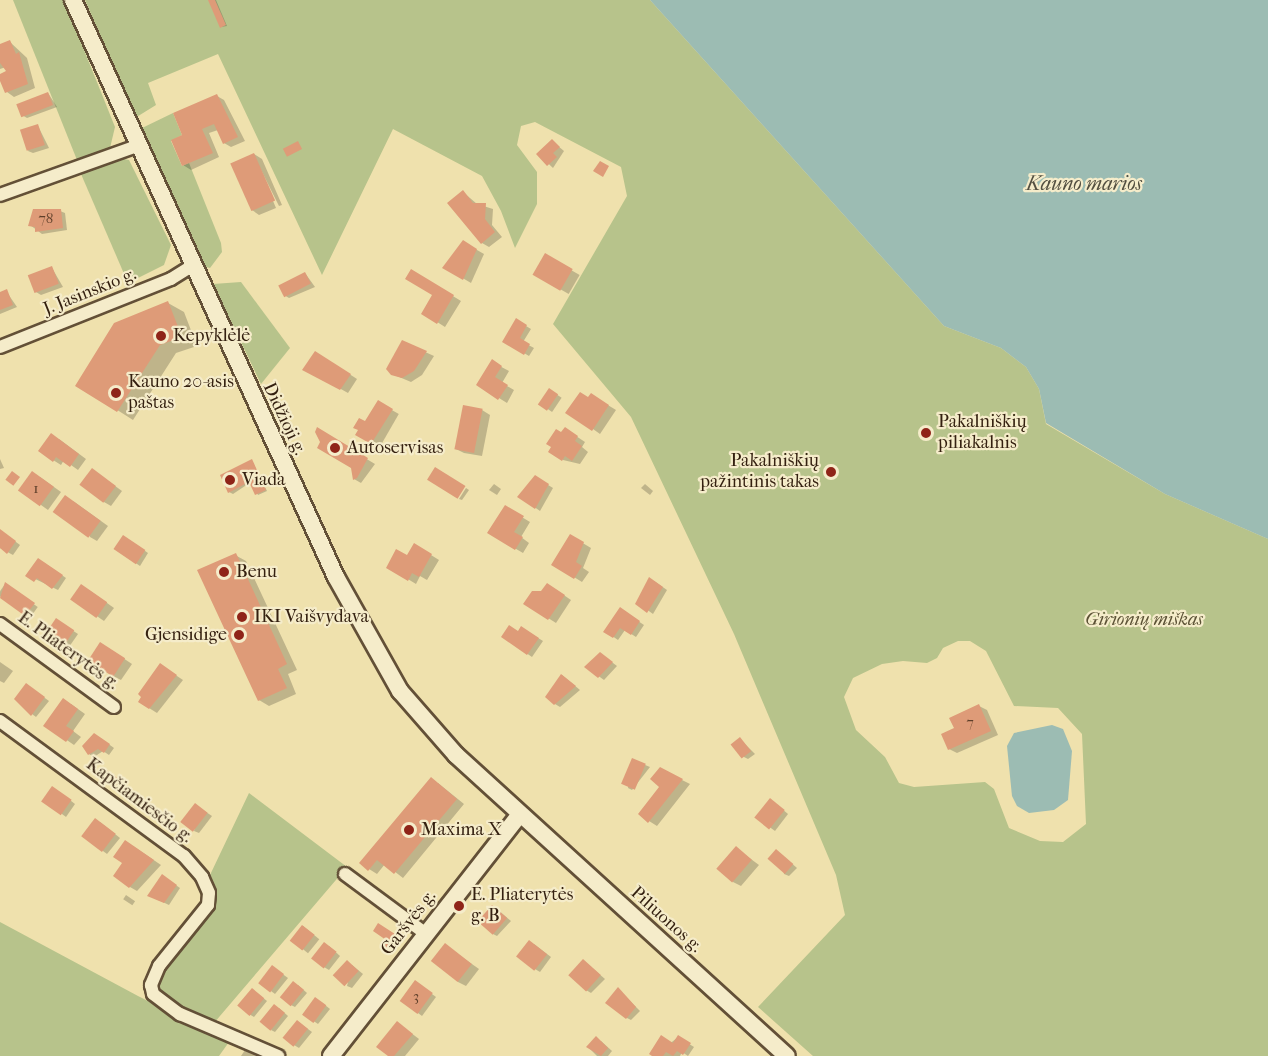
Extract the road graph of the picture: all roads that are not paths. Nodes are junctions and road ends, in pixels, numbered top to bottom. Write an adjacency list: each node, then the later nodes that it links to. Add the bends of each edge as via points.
1 (74, 0): 2 (main road, Didžioji g.)
2 (137, 146): 3 (street); 4 (main road, Didžioji g.)
3 (0, 195)
4 (192, 266): 5 (street, J. Jasinskio g., via 171,279); 9 (main road, Didžioji g., via 332,569 380,661 442,743)
5 (0, 347)
6 (0, 624): 7 (street, E. Pliaterytės g.)
7 (114, 707)
8 (0, 721): 12 (street, Kapčiamiesčio g., via 184,856 202,877 209,893 207,905 159,966 151,985 153,994 180,1014)
9 (520, 814): 11 (main road, Garšvės g.); 14 (main road, Piliuonos g.)
10 (345, 874): 11 (street)
11 (426, 934): 13 (main road, Garšvės g.)
12 (278, 1056)
13 (331, 1056)
14 (787, 1056)

